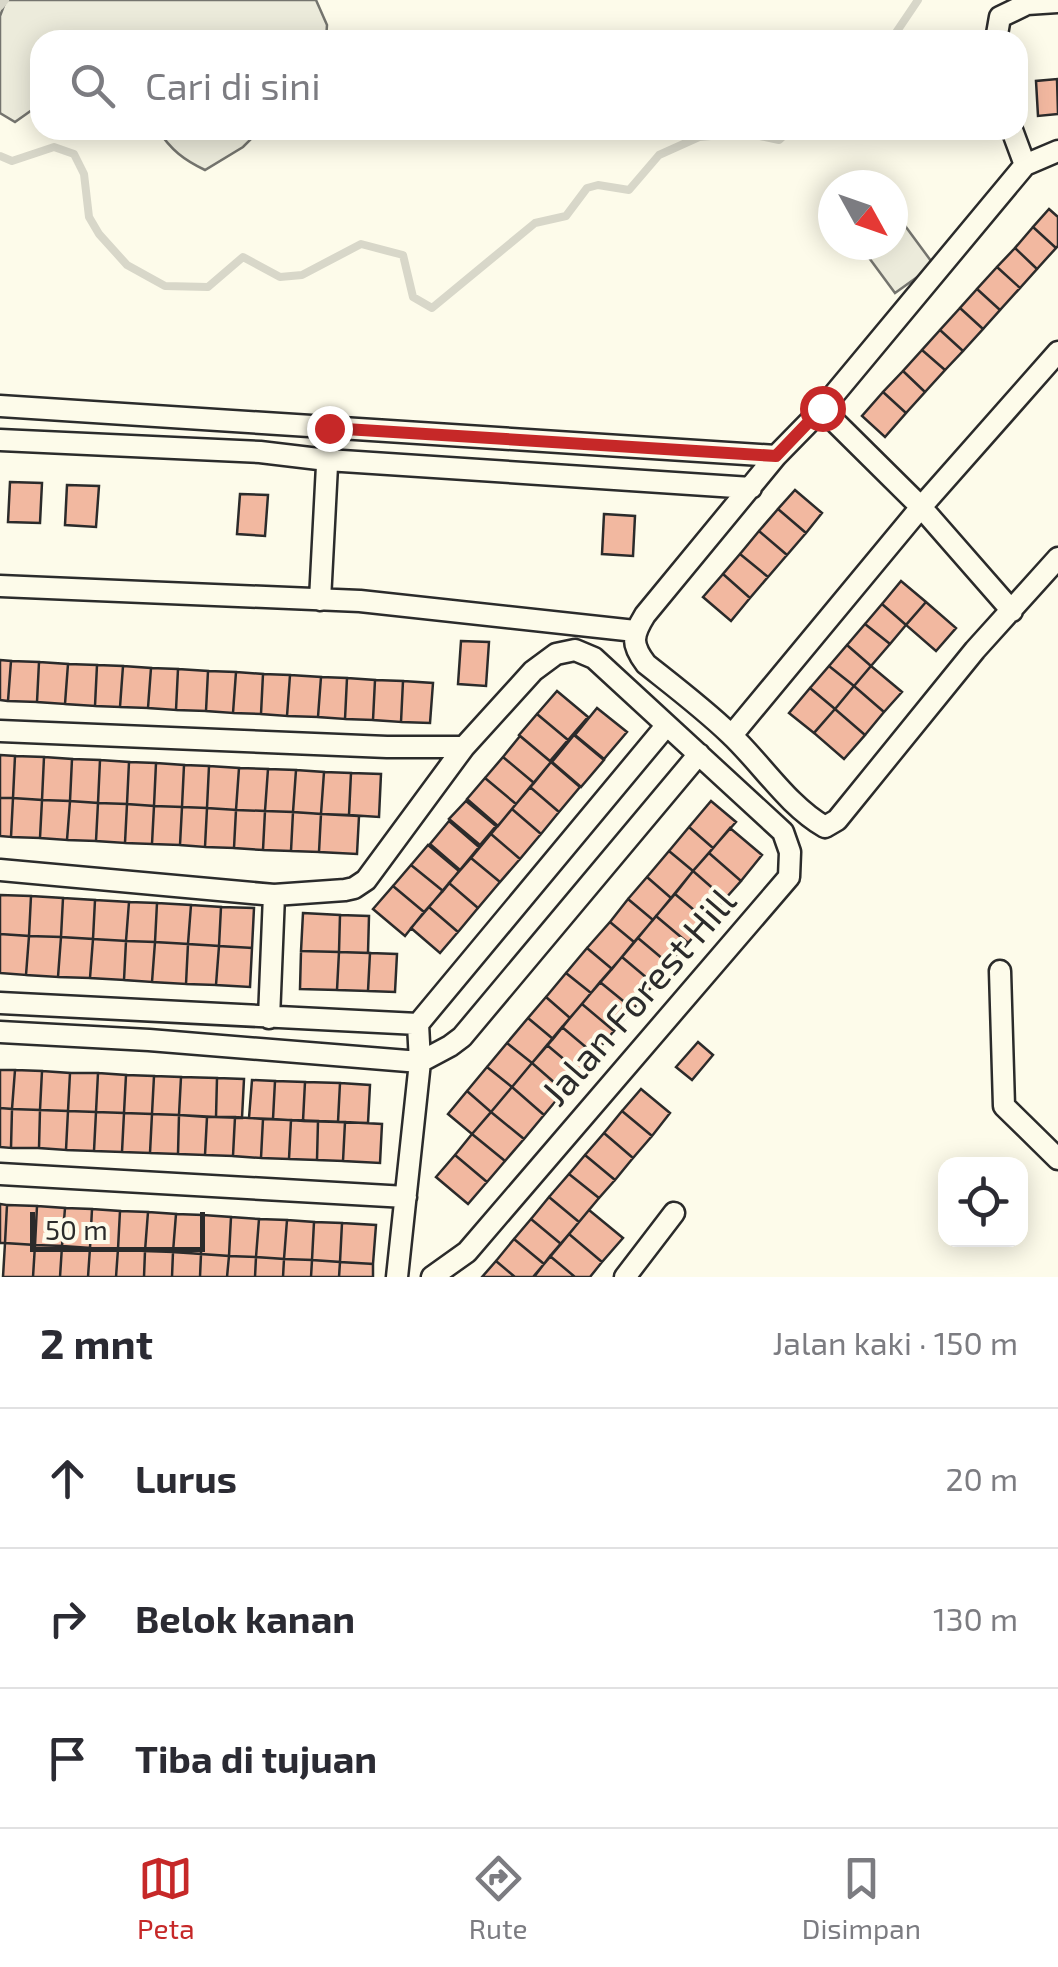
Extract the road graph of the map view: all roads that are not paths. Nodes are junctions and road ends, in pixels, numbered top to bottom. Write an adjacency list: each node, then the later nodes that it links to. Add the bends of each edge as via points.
1 (1058, 2): 2 (street, via 1027,4 1000,17)
2 (998, 30)
3 (1016, 140): 5 (street)
4 (1058, 151): 5 (street)
5 (1025, 165): 8 (street)
6 (1058, 352): 14 (street)
7 (0, 406): 9 (street)
8 (822, 408): 11 (street); 14 (street)
9 (329, 428): 11 (street); 12 (street)
10 (0, 440): 12 (street)
11 (776, 456): 13 (street)
12 (327, 460): 13 (street); 17 (street)
13 (751, 488): 19 (street)
14 (921, 507): 18 (street); 22 (street)
15 (1058, 558): 18 (street)
16 (0, 586): 17 (street)
17 (320, 600): 19 (street)
18 (1012, 611): 22 (street, via 837,820 824,827)
19 (635, 632): 22 (street, via 635,650 646,664)
20 (666, 726): 23 (street, Jalan Forest Hill, via 594,658 575,650 533,671); 24 (street, Jalan Forest Hill); 31 (street)
21 (0, 730): 23 (street)
22 (732, 735)
23 (464, 747): 26 (street, Jalan Forest Hill, via 366,880 345,890)
24 (699, 754): 34 (street, via 462,1037); 40 (street, Jalan Forest Hill, via 782,832 789,876 466,1252)
25 (0, 870): 26 (street, Jalan Forest Hill)
26 (274, 895): 30 (street)
27 (1000, 972): 35 (street, via 1004,1106)
28 (0, 1002): 29 (street)
29 (150, 1010): 30 (street); 33 (street)
30 (269, 1018): 31 (street)
31 (418, 1024): 34 (street)
32 (0, 1032): 33 (street)
33 (149, 1040): 34 (street)
34 (420, 1062): 37 (street)
35 (1058, 1159)
36 (0, 1174): 37 (street)
37 (406, 1197): 39 (street)
38 (674, 1213): 41 (street)
39 (398, 1277)
40 (432, 1277)
41 (625, 1277)

